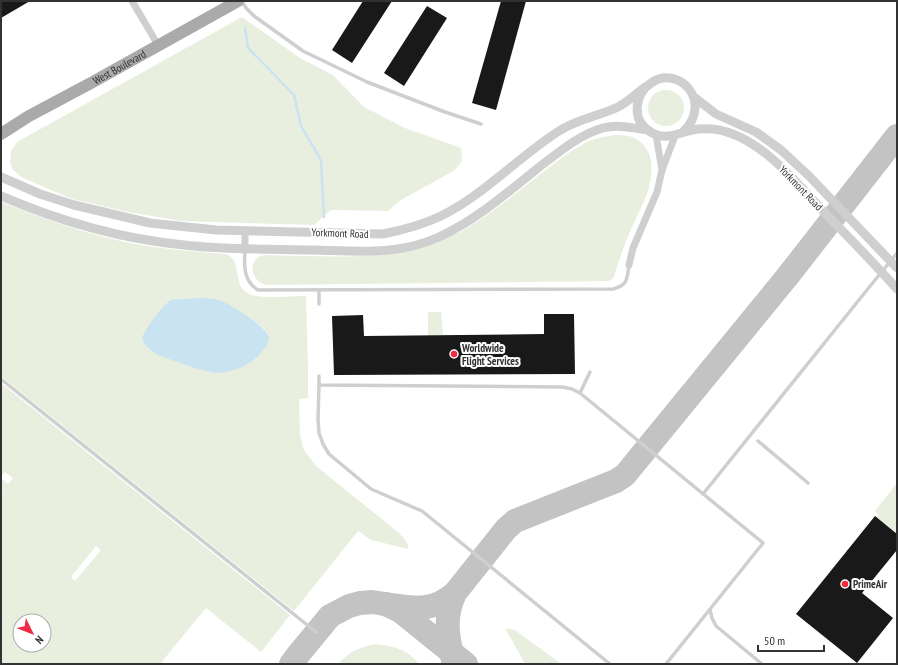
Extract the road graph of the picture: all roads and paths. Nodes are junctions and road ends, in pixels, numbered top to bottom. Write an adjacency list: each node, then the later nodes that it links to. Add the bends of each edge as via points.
1 (132, 1): 4 (street)
2 (238, 1): 4 (main road, West Boulevard)
3 (242, 1): 7 (lane, via 254,16 303,51 367,82)
4 (158, 45): 9 (main road, West Boulevard)
5 (645, 87): 6 (street, Yorkmont Road, via 662,78 672,79 689,88); 8 (street, via 637,109 641,123); 14 (street, Yorkmont Road, via 619,106 560,130 460,205 409,229 383,234)
6 (694, 97): 10 (street, via 695,116 690,125); 18 (street, Yorkmont Road, via 716,114 756,132 781,150)
7 (480, 124)
8 (652, 133): 10 (street, Yorkmont Road, via 665,137); 11 (street); 15 (street, Yorkmont Road, via 619,126 603,128 584,136 468,221 439,237 413,247 387,251)
9 (1, 134)
10 (679, 134): 11 (street); 19 (street, Yorkmont Road, via 697,129 716,129 739,136 755,146 782,168)
11 (662, 170): 17 (street, via 657,192 635,241)
12 (1, 177): 14 (street, Yorkmont Road, via 74,205 150,223)
13 (1, 196): 15 (street, Yorkmont Road, via 104,232 183,245)
14 (246, 231): 15 (street)
15 (245, 248): 20 (lane, via 247,279 258,290)
16 (897, 253): 29 (lane, bridge)
17 (629, 265): 20 (lane, via 625,283 613,289)
18 (897, 268)
19 (897, 289)
20 (319, 290): 21 (lane)
21 (319, 304)
22 (590, 372): 26 (lane)
23 (320, 376): 25 (lane)
24 (1, 379): 31 (lane)
25 (319, 385): 26 (lane, via 562,387); 32 (lane, via 319,433 329,454 371,489 422,511)
26 (580, 393): 29 (lane)
27 (758, 441): 28 (lane)
28 (808, 483)
29 (703, 494): 30 (lane, via 763,543)
30 (710, 610): 33 (lane); 34 (lane, via 716,626)
31 (316, 632)
32 (610, 664)
33 (666, 664)
34 (762, 664)

